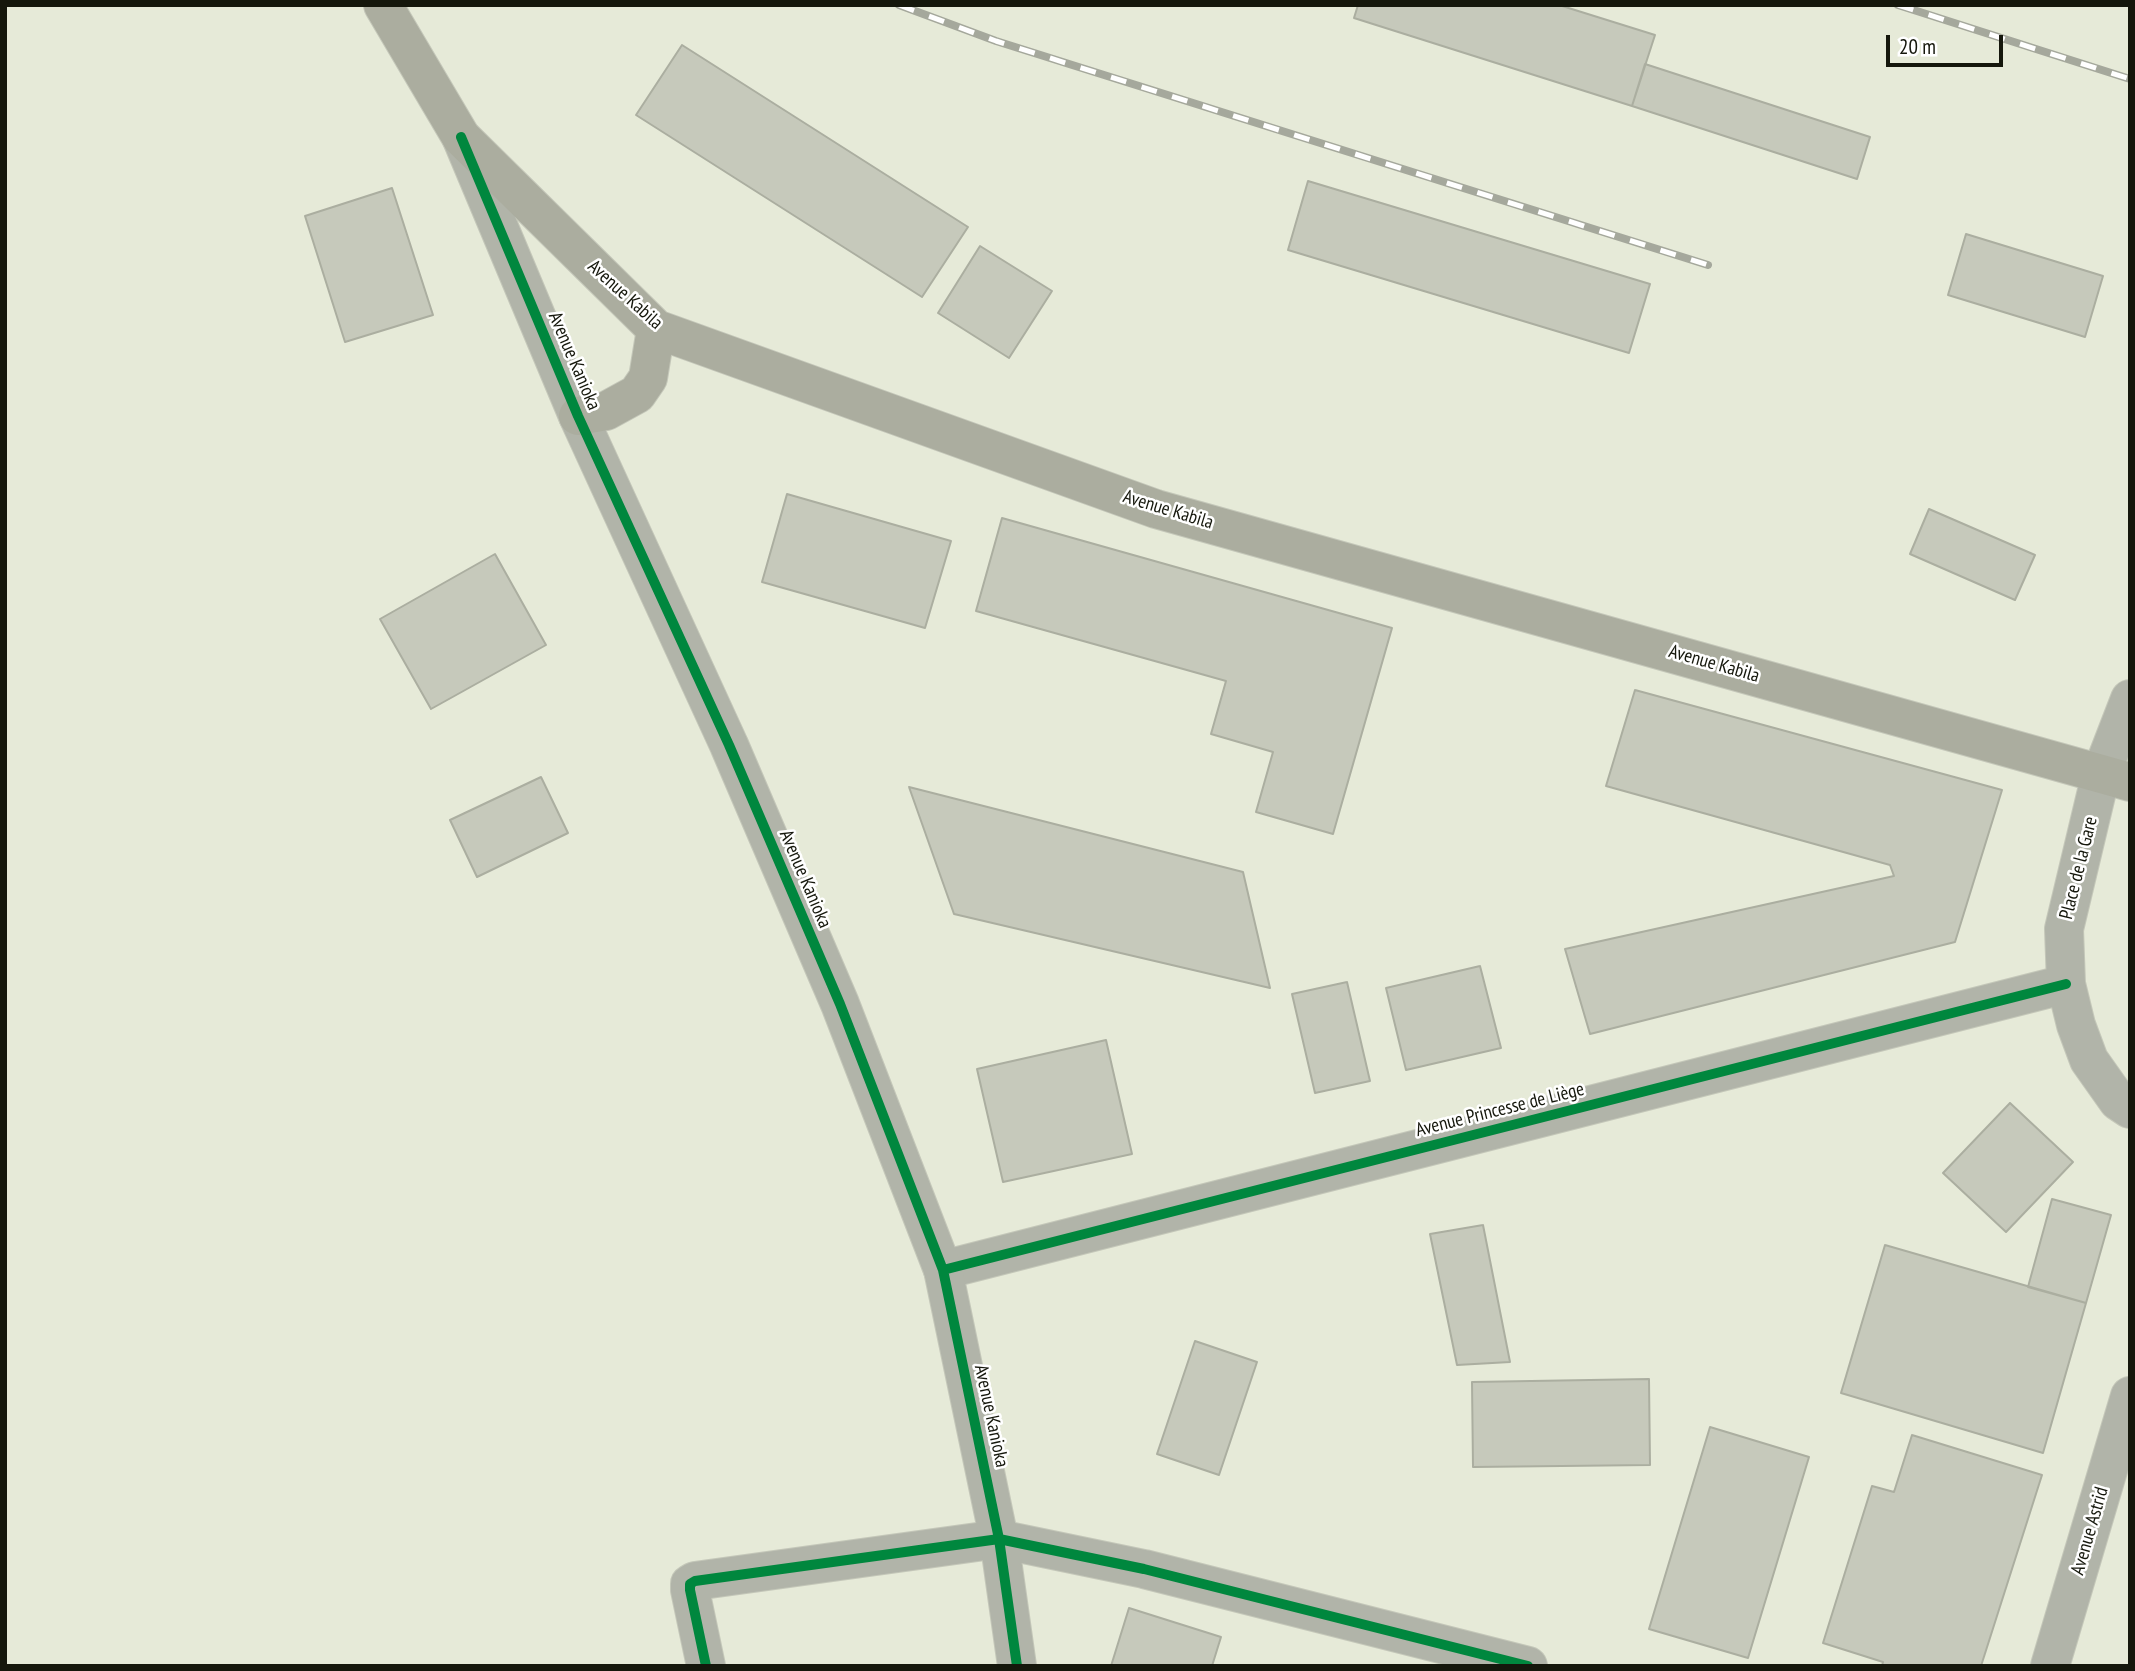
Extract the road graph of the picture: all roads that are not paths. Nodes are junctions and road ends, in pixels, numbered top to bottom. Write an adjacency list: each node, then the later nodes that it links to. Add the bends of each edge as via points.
1 (383, 5): 2 (highway, Avenue Kabila)
2 (461, 137): 3 (highway, Avenue Kabila); 4 (street, Avenue Kanioka)
3 (656, 329): 4 (highway, via 648,378 637,394 606,411); 6 (highway, Avenue Kabila, via 1156,509)
4 (578, 416): 9 (street, Avenue Kanioka, via 745,782 839,1004)
5 (2130, 699): 6 (street, Place de la Gare)
6 (2115, 778): 7 (street, Place de la Gare, via 2064,929)
7 (2067, 984): 8 (street, Place de la Gare, via 2089,1060 2118,1101); 9 (street, Avenue Princesse de Liège)
8 (2130, 1109)
9 (943, 1270): 11 (street, Avenue Kanioka)
10 (2130, 1396): 15 (street, Avenue Astrid)
11 (999, 1539): 12 (street, via 695,1581 690,1590); 13 (street, Avenue Kanioka); 14 (street, via 1144,1569)
12 (706, 1666)
13 (1017, 1666)
14 (1528, 1666)
15 (2050, 1666)

